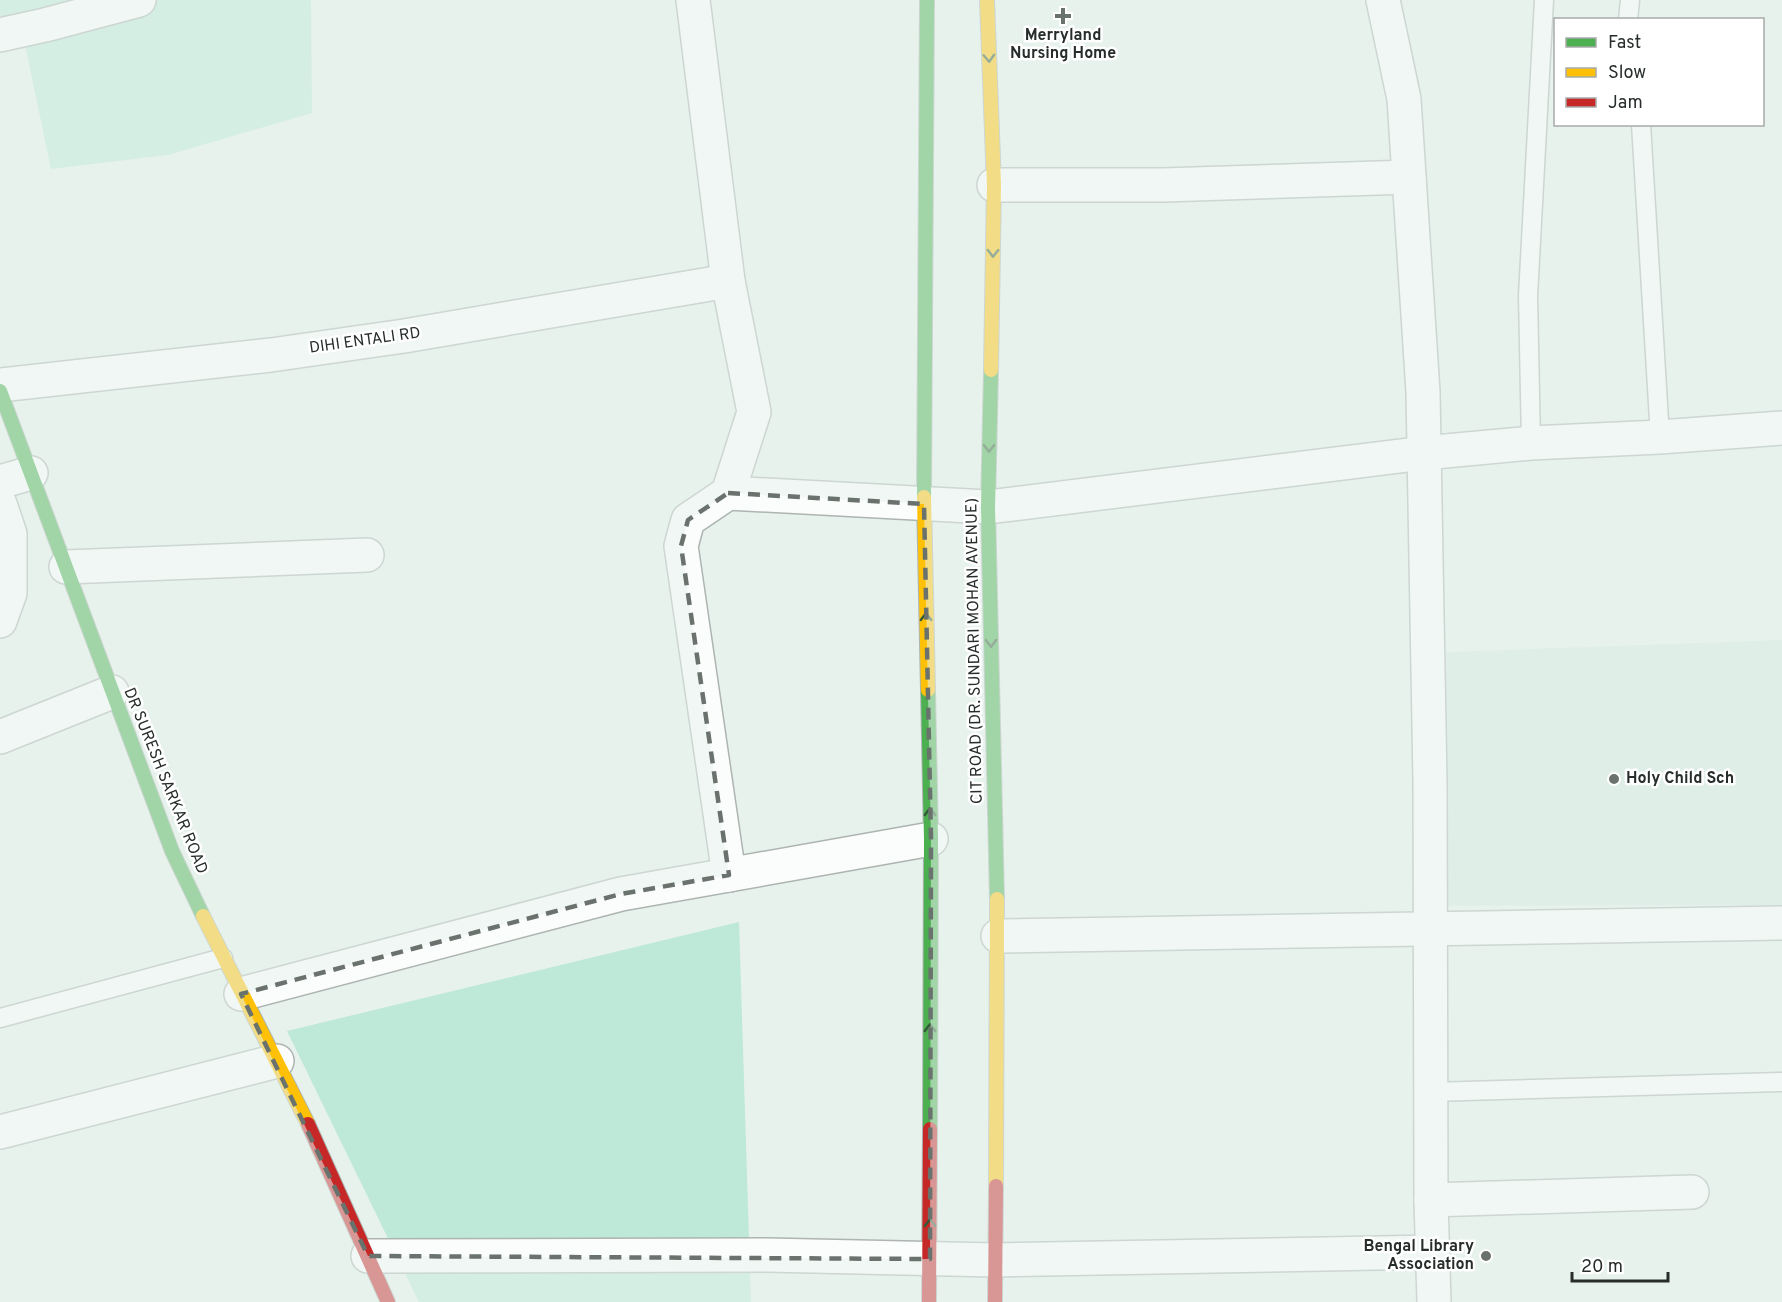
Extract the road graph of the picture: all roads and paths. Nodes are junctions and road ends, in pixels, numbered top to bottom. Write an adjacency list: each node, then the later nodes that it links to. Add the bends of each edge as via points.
1 (139, 0): 9 (street)
2 (693, 0): 13 (street)
3 (927, 0): 23 (main road)
4 (987, 0): 12 (main road, CIT ROAD (DR. SUNDARI MOHAN AVENUE), one-way to 12)
5 (1383, 0): 11 (street, via 1404,99)
6 (1544, 0): 18 (lane, via 1528,296)
7 (1630, 0): 8 (lane)
8 (1628, 18)
9 (0, 34)
10 (1641, 126): 17 (lane)
11 (1409, 177): 12 (street, via 1163,185); 19 (street)
12 (994, 185): 24 (main road, CIT ROAD (DR. SUNDARI MOHAN AVENUE), one-way to 24)
13 (728, 281): 14 (street, DIHI ENTALI RD, via 404,336); 21 (street, via 754,412)
14 (0, 385)
15 (0, 392): 20 (main road, DR SURESH SARKAR ROAD)
16 (1782, 428): 17 (street)
17 (1660, 437): 18 (street)
18 (1531, 443): 19 (street)
19 (1424, 453): 24 (street); 33 (street)
20 (15, 477): 26 (main road, DR SURESH SARKAR ROAD)
21 (728, 493): 23 (street); 31 (street, via 687,520 681,546)
22 (0, 504): 27 (street, via 10,534 10,593)
23 (924, 504): 24 (street); 30 (main road, one-way to 23)
24 (988, 507): 34 (main road, CIT ROAD (DR. SUNDARI MOHAN AVENUE), one-way to 34)
25 (367, 555): 26 (street)
26 (66, 567): 28 (main road, DR SURESH SARKAR ROAD)
27 (0, 621)
28 (112, 692): 29 (street); 35 (main road, DR SURESH SARKAR ROAD, via 172,851)
29 (0, 737)
30 (931, 839): 31 (street); 46 (main road, one-way to 30)
31 (729, 875): 36 (street, via 621,894)
32 (1782, 923): 33 (street)
33 (1430, 930): 34 (street); 40 (street)
34 (998, 936): 47 (main road, CIT ROAD (DR. SUNDARI MOHAN AVENUE))
35 (223, 958): 36 (main road, DR SURESH SARKAR ROAD); 37 (lane)
36 (241, 994): 38 (main road, DR SURESH SARKAR ROAD)
37 (0, 1018)
38 (277, 1061): 41 (street); 45 (main road, DR SURESH SARKAR ROAD)
39 (1782, 1082): 40 (lane)
40 (1431, 1092): 43 (street)
41 (0, 1132)
42 (1692, 1192): 43 (street)
43 (1431, 1200): 44 (street)
44 (1432, 1252): 47 (street); 51 (street)
45 (368, 1256): 46 (street, via 767,1255); 48 (main road, DR SURESH SARKAR ROAD)
46 (930, 1259): 47 (street); 49 (main road)
47 (995, 1260): 50 (main road, CIT ROAD (DR. SUNDARI MOHAN AVENUE))
48 (388, 1302)
49 (929, 1302)
50 (995, 1302)
51 (1434, 1302)

